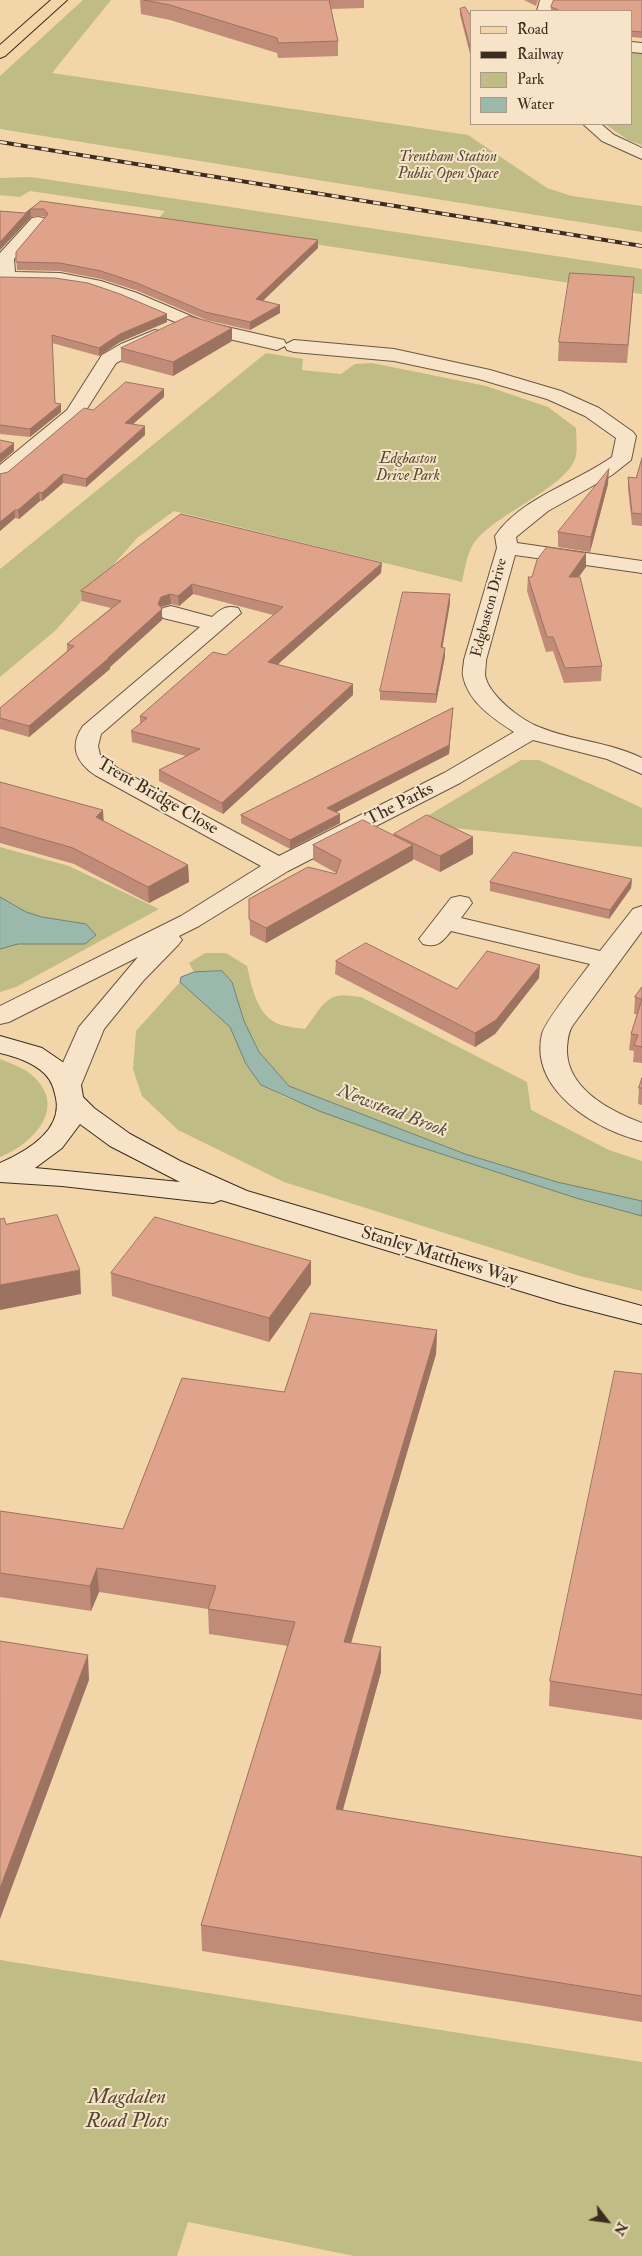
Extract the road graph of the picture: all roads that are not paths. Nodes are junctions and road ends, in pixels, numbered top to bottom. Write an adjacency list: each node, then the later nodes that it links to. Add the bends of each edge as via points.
1 (60, 0): 2 (main road)
2 (0, 53)
3 (592, 125): 4 (street, via 608,138)
4 (642, 154)
5 (38, 222): 7 (street)
6 (0, 241): 7 (street)
7 (18, 243): 8 (street, via 5,258)
8 (3, 278): 9 (street, via 58,279 93,285 122,293)
9 (188, 322): 10 (street, via 227,335 286,345); 14 (street, via 109,359 74,414)
10 (347, 350): 11 (street); 12 (street, via 443,364 554,395)
11 (331, 362)
12 (634, 435): 16 (street, Edgbaston Drive, via 621,460 604,473 552,499 525,518 505,536)
13 (9, 442): 14 (street)
14 (36, 446): 15 (street)
15 (0, 475)
16 (507, 548): 17 (street); 19 (street, Edgbaston Drive, via 475,660 474,676 482,693 498,711)
17 (642, 568)
18 (171, 613): 21 (street, Trent Bridge Close, via 223,618 91,731 86,753 95,764 111,774)
19 (530, 732): 20 (street, Edgbaston Drive, via 615,754); 21 (street, The Parks, via 444,782)
20 (642, 767)
21 (279, 866): 23 (street, The Parks)
22 (642, 914): 25 (street)
23 (190, 920): 26 (street, The Parks); 28 (street, The Parks, via 154,954 104,1010 85,1041)
24 (446, 921): 25 (street)
25 (604, 960): 29 (street, via 555,1033 554,1064 567,1088 602,1113)
26 (0, 1016)
27 (0, 1044): 28 (street, Stanley Matthews Way, via 50,1066)
28 (69, 1092): 30 (street, The Parks, via 71,1110 67,1124 50,1147); 31 (street, Stanley Matthews Way, via 84,1114 120,1140)
29 (642, 1133)
30 (0, 1174): 31 (street, Stanley Matthews Way)
31 (237, 1197): 32 (street, Stanley Matthews Way)
32 (642, 1315)

